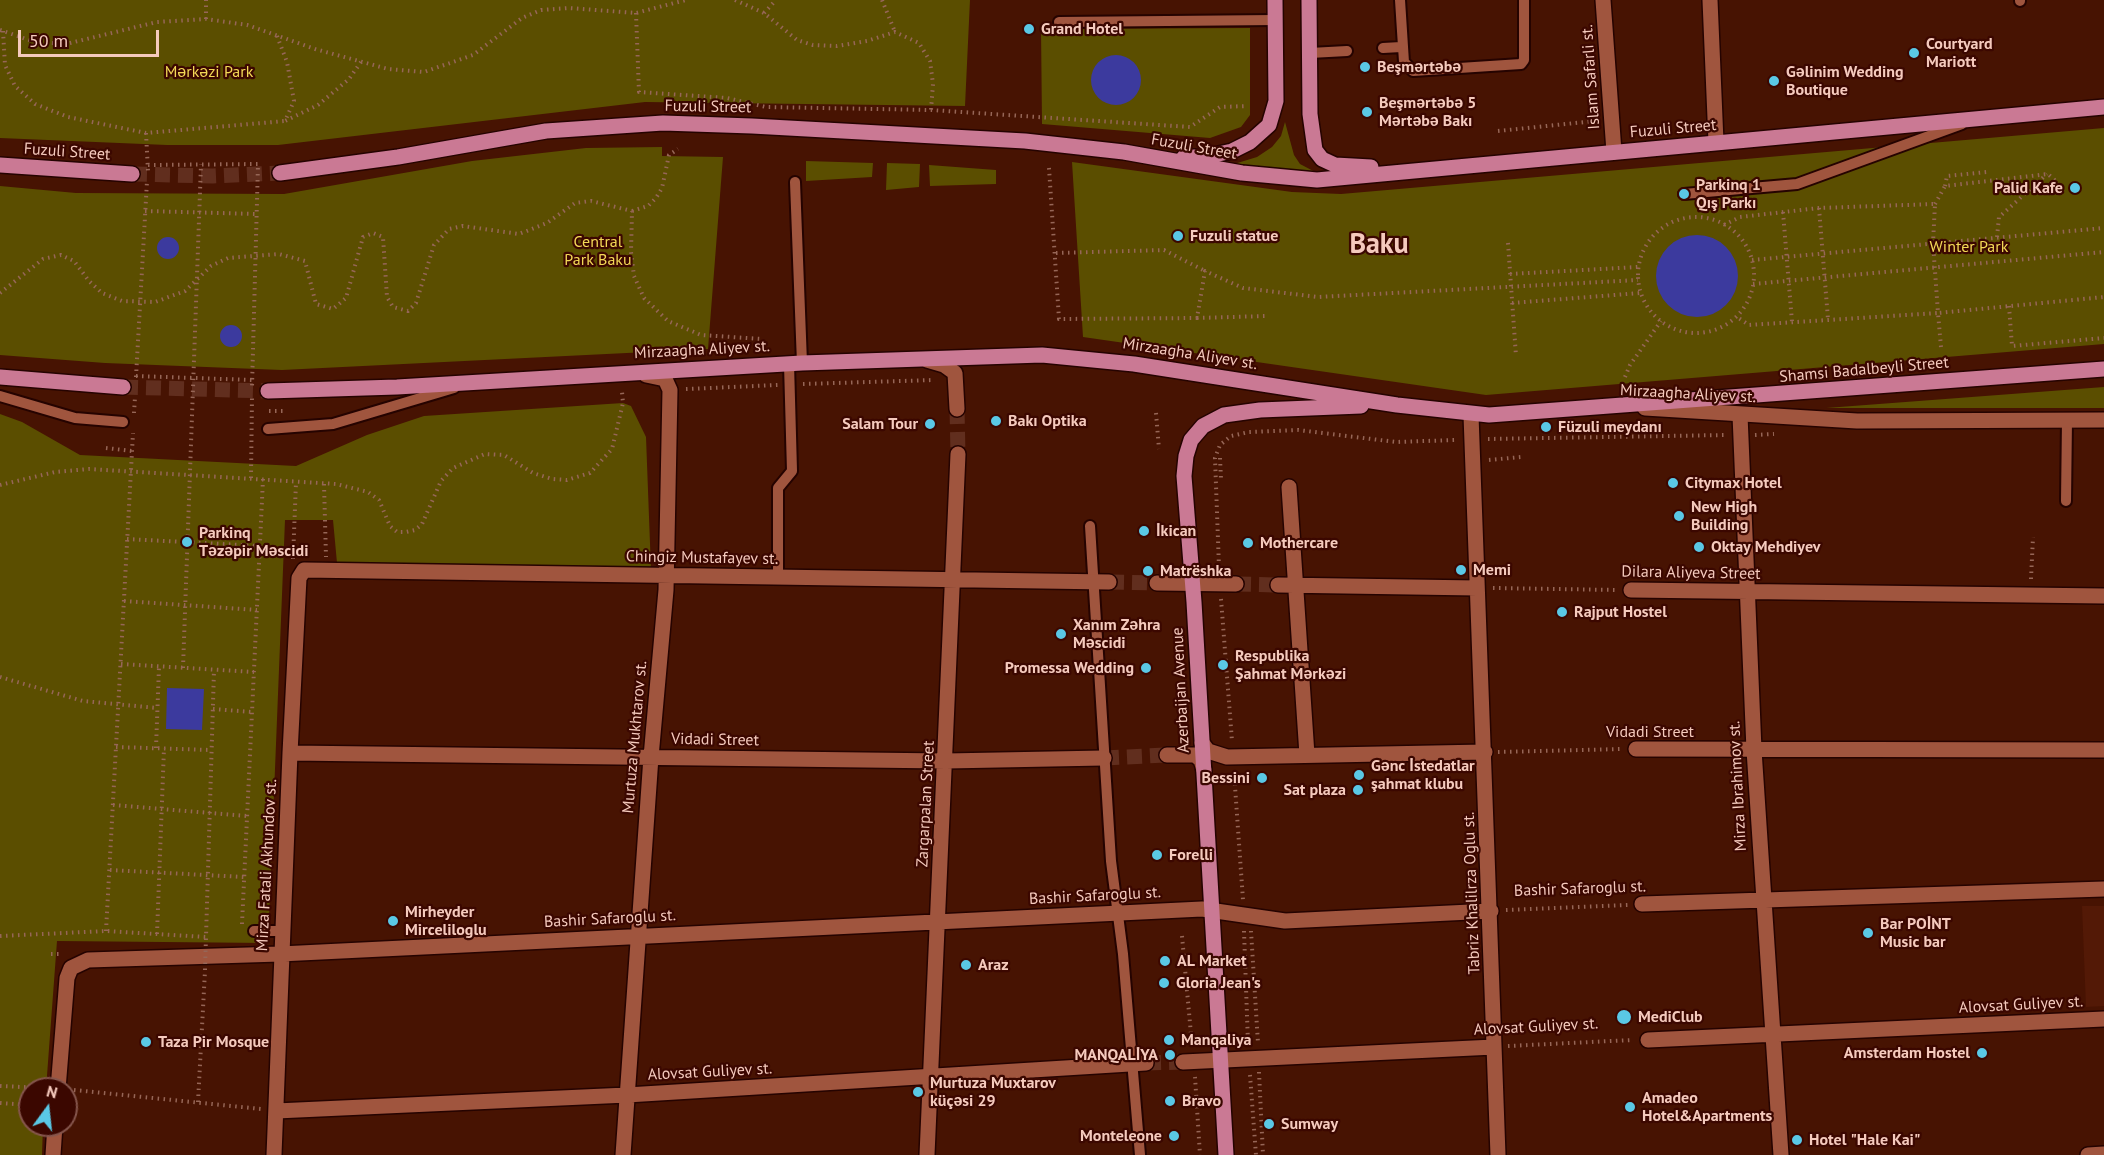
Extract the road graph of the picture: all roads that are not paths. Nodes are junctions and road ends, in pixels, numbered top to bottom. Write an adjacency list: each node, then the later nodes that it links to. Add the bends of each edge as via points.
1 (1275, 0): 7 (main road)
2 (1309, 0): 12 (main road)
3 (1400, 0): 9 (lane)
4 (1524, 0): 9 (lane, via 1524,60 1516,66 1413,71 1404,62)
5 (1603, 0): 17 (street, Islam Safarli st.)
6 (1710, 0): 15 (street)
7 (1275, 20): 8 (lane); 16 (main road, via 1275,111 1265,129 1250,142 1221,154 1187,157)
8 (1059, 22)
9 (1401, 47): 10 (lane)
10 (1383, 48)
11 (1347, 51): 12 (lane)
12 (1310, 52): 19 (main road, via 1311,131 1315,150 1322,159 1356,167)
13 (2104, 106): 14 (main road, Fuzuli Street)
14 (1976, 119): 15 (main road, Fuzuli Street); 23 (lane, via 1797,184)
15 (1716, 142): 17 (main road, Fuzuli Street)
16 (1124, 152): 19 (main road, Fuzuli Street, via 1242,173 1317,180); 20 (main road, Fuzuli Street, via 927,134 663,123 546,131)
17 (1614, 152): 19 (main road, Fuzuli Street)
18 (0, 165): 21 (main road, Fuzuli Street)
19 (1482, 165)
20 (280, 173)
21 (132, 174)
22 (795, 182): 25 (lane)
23 (1684, 194)
24 (909, 359): 25 (main road, Mirzaagha Aliyev st.); 33 (main road, Mirzaagha Aliyev st., via 1042,355 1091,358); 35 (street, via 952,370)
25 (796, 364): 27 (main road, Mirzaagha Aliyev st.); 47 (lane, via 792,471 778,488)
26 (2104, 369): 34 (main road, Shamsi Badalbeyli Street)
27 (610, 373): 29 (main road, Mirzaagha Aliyev st.); 46 (street, Murtuza Mukhtarov st., via 659,376 669,384)
28 (0, 377): 30 (main road)
29 (472, 382): 31 (main road, Mirzaagha Aliyev st.); 41 (lane, via 333,424)
30 (123, 387)
31 (268, 391)
32 (0, 396): 40 (lane, via 75,418)
33 (1397, 405): 36 (main road, Mirzaagha Aliyev st.); 52 (main road, Azerbaijan Avenue, via 1241,412 1214,418 1203,426 1191,440 1184,476)
34 (1627, 407): 36 (main road, Mirzaagha Aliyev st.); 37 (street, Mirzaagha Aliyev st.)
35 (957, 409)
36 (1471, 415): 56 (street, Tabriz Khalilrza Oglu st.)
37 (1740, 415): 38 (street, Mirzaagha Aliyev st., via 1857,421); 58 (street, Mirza Ibrahimov st.)
38 (2067, 420): 39 (street, Mirzaagha Aliyev st.); 44 (lane)
39 (2104, 420)
40 (123, 422)
41 (268, 429)
42 (958, 454): 49 (street, Zargarpalan Street)
43 (1289, 487): 55 (street)
44 (2066, 501)
45 (1090, 526): 50 (lane)
46 (666, 576): 47 (street, Chingiz Mustafayev st.); 48 (street, Chingiz Mustafayev st., via 315,568 304,570); 68 (street, Murtuza Mukhtarov st.)
47 (778, 577): 49 (street, Chingiz Mustafayev st.)
48 (299, 578): 65 (street, Mirza Fatali Akhundov st.)
49 (954, 580): 50 (street, Chingiz Mustafayev st.); 70 (street, Zargarpalan Street)
50 (1102, 582): 69 (lane)
51 (1157, 583): 52 (street)
52 (1193, 584): 53 (street); 60 (main road, Azerbaijan Avenue)
53 (1236, 584)
54 (1278, 585): 55 (street)
55 (1295, 585): 56 (street); 67 (street)
56 (1477, 588): 64 (street, Tabriz Khalilrza Oglu st.)
57 (1631, 590): 58 (street, Dilara Aliyeva Street)
58 (1746, 592): 59 (street, Dilara Aliyeva Street); 62 (street, Mirza Ibrahimov st.)
59 (2104, 596)
60 (1202, 743): 67 (street, via 1215,755); 71 (main road, Azerbaijan Avenue)
61 (1636, 749): 62 (street, Vidadi Street)
62 (1754, 750): 63 (street, Vidadi Street); 73 (street, Mirza Ibrahimov st.)
63 (2104, 750)
64 (1485, 752): 67 (street); 76 (street, Tabriz Khalilrza Oglu st.)
65 (290, 753): 68 (street, Vidadi Street); 80 (street, Mirza Fatali Akhundov st.)
66 (1167, 755): 71 (street, via 1195,755)
67 (1307, 755)
68 (651, 757): 70 (street, Vidadi Street); 81 (street, Murtuza Mukhtarov st.)
69 (1104, 758): 70 (street, Vidadi Street); 77 (lane)
70 (946, 761): 78 (street, Zargarpalan Street)
71 (1204, 770): 75 (main road, Azerbaijan Avenue)
72 (2104, 890): 73 (street, Bashir Safaroglu st.)
73 (1762, 900): 74 (street, Bashir Safaroglu st.); 84 (street, Mirza Ibrahimov st.)
74 (1642, 904)
75 (1212, 909): 76 (street, Bashir Safaroglu st., via 1284,921); 77 (street, Bashir Safaroglu st.); 87 (main road, Azerbaijan Avenue)
76 (1491, 910): 86 (street, Tabriz Khalilrza Oglu st.)
77 (1118, 913): 78 (street, Bashir Safaroglu st.); 89 (lane)
78 (938, 923): 81 (street, Bashir Safaroglu st.); 91 (street, Zargarpalan Street)
79 (254, 931): 80 (lane)
80 (281, 931): 82 (street, Mirza Fatali Akhundov st.)
81 (638, 936): 82 (street, Bashir Safaroglu st.); 92 (street, Murtuza Mukhtarov st.)
82 (280, 954): 90 (street, Bashir Safaroglu st., via 88,960 71,968); 93 (street, Mirza Fatali Akhundov st.)
83 (2104, 1019): 84 (street, Alovsat Guliyev st.)
84 (1772, 1034): 85 (street, Alovsat Guliyev st.); 103 (street, Mirza Ibrahimov st.)
85 (1648, 1040)
86 (1494, 1047): 87 (street, Alovsat Guliyev st.); 102 (street, Tabriz Khalilrza Oglu st.)
87 (1221, 1060): 88 (street, Alovsat Guliyev st.); 101 (main road, Azerbaijan Avenue)
88 (1183, 1062)
89 (1138, 1064): 91 (street, Alovsat Guliyev st.); 100 (lane)
90 (59, 1077)
91 (931, 1078): 92 (street, Alovsat Guliyev st.); 99 (street, Zargarpalan Street)
92 (627, 1095): 93 (street, Alovsat Guliyev st.); 98 (street, Murtuza Mukhtarov st.)
93 (276, 1111): 97 (street, Mirza Fatali Akhundov st.)
94 (54, 1137): 96 (street)
95 (2104, 1154): 104 (street)
96 (53, 1155)
97 (274, 1155)
98 (623, 1155)
99 (927, 1155)
100 (1140, 1155)
101 (1226, 1155)
102 (1498, 1155)
103 (1781, 1155)
104 (2088, 1155)

